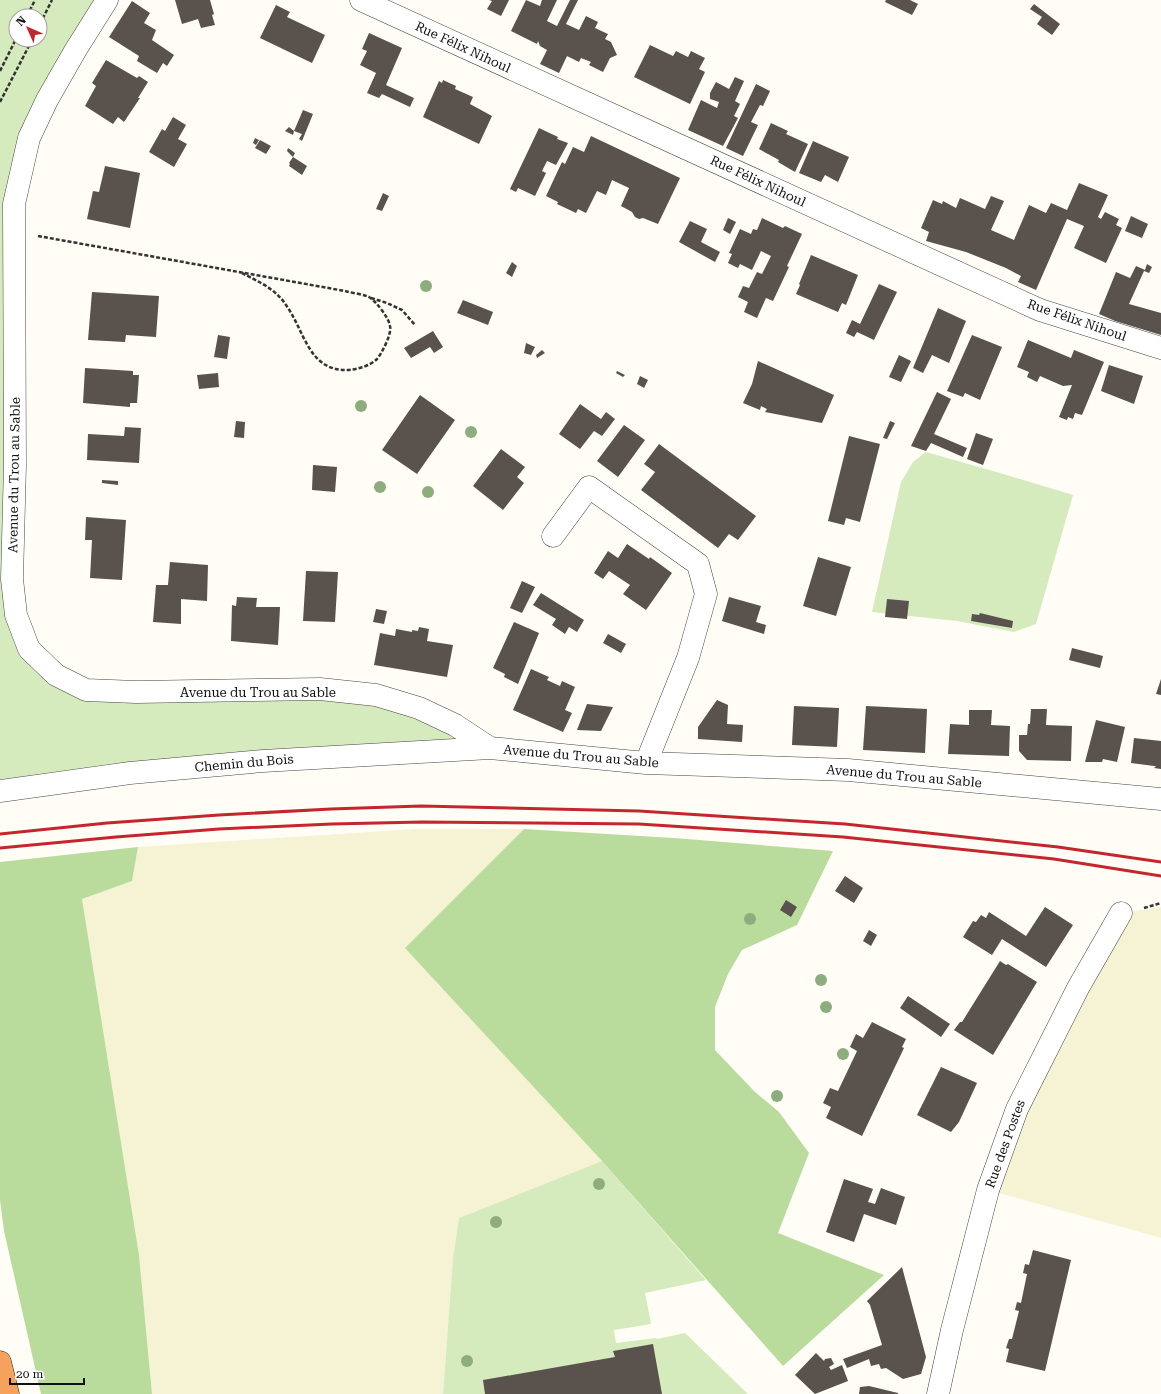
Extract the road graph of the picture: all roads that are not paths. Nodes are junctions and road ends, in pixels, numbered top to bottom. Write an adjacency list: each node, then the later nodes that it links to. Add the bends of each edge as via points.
1 (107, 0): 5 (street, Avenue du Trou au Sable, via 47,100 29,138 14,204 15,465 12,579 16,615 29,649 56,674 86,690 136,692 320,689 376,695 419,708 455,725)
2 (361, 0): 3 (street, Rue Félix Nihoul, via 1040,310)
3 (1161, 348)
4 (553, 536): 6 (street, via 590,488 698,564 706,594 688,658)
5 (490, 748): 6 (street, Avenue du Trou au Sable); 7 (street, Chemin du Bois, via 263,761 130,773)
6 (646, 763): 8 (street, Avenue du Trou au Sable, via 848,770)
7 (0, 791)
8 (1161, 799)
9 (1121, 914): 12 (street, Rue des Postes, via 1078,988 1017,1109 988,1190)
10 (0, 1362): 11 (highway)
11 (8, 1394)
12 (938, 1394)

